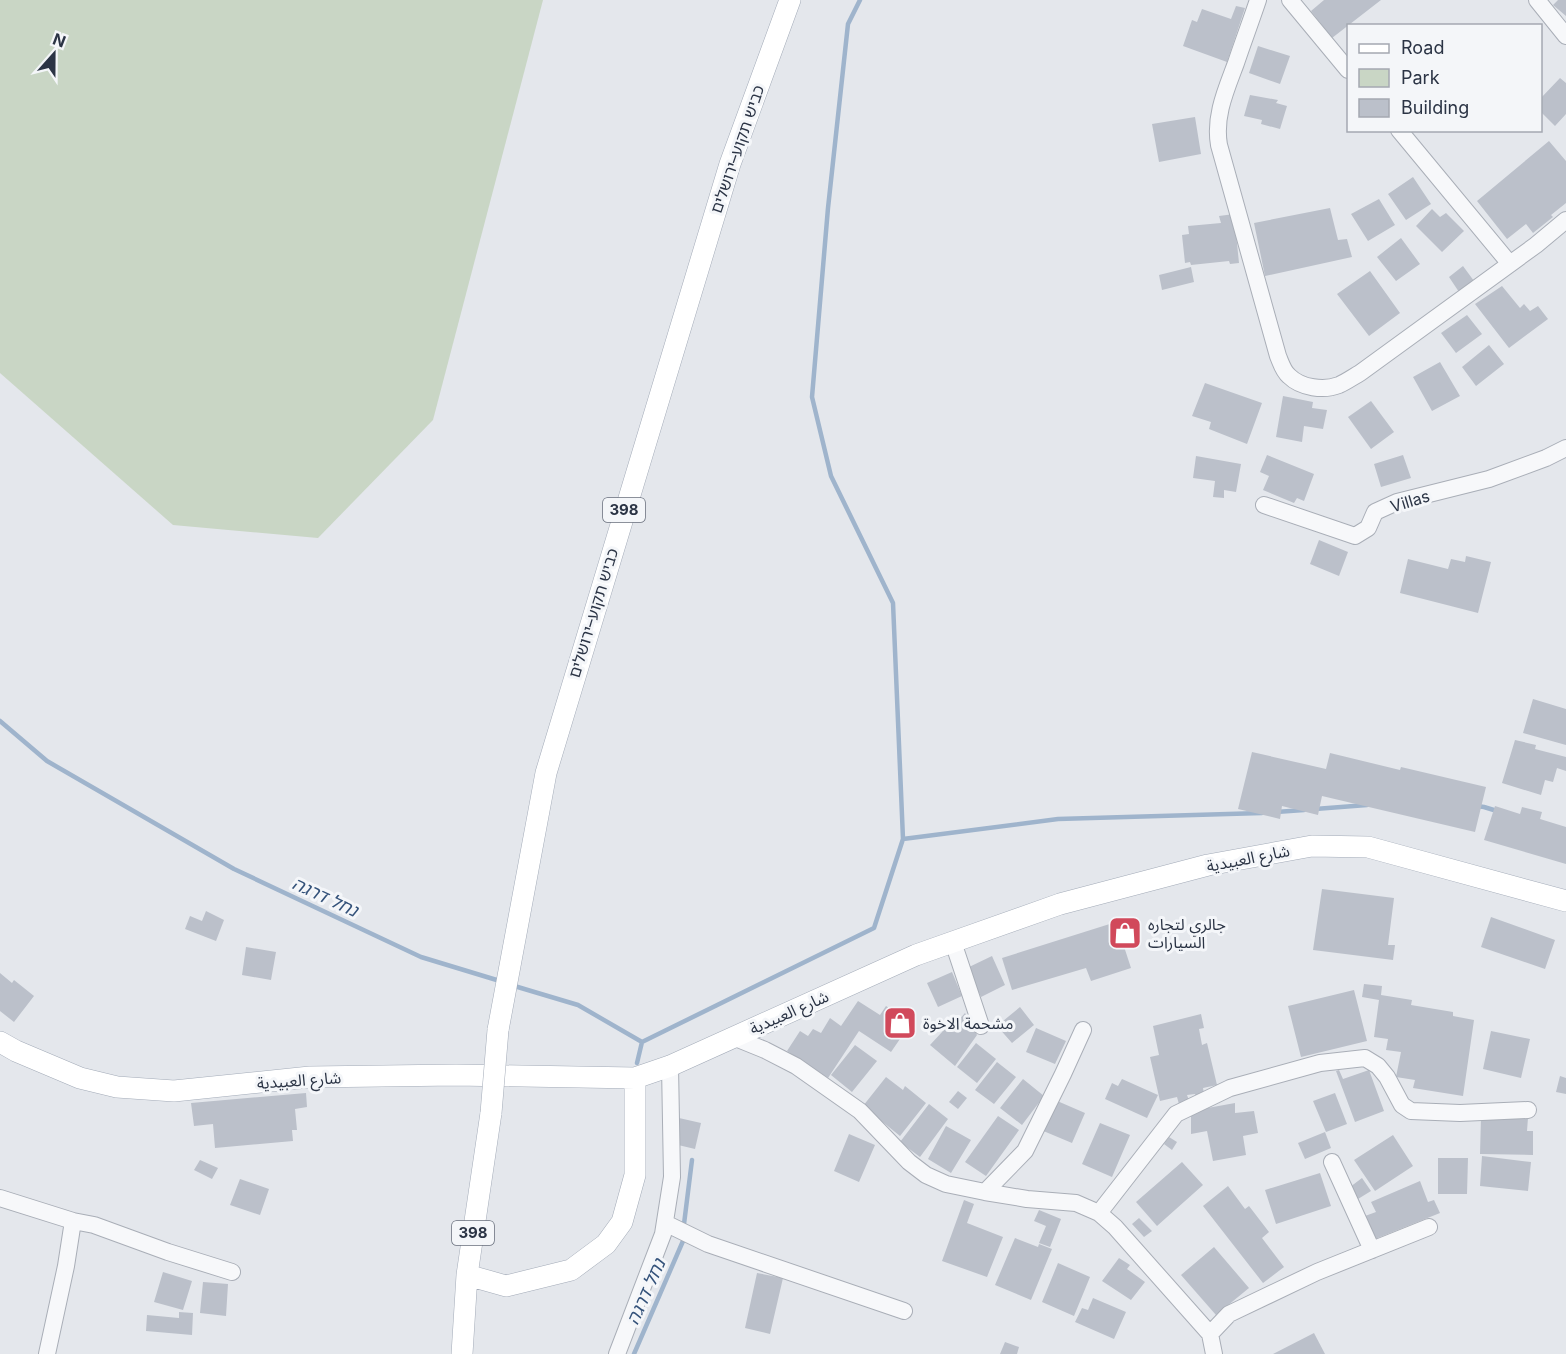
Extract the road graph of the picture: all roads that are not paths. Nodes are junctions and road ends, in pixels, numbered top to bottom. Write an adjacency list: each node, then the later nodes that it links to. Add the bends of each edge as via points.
1 (790, 0): 30 (main road, כביש תקוע–ירושלים / 398, bridge, via 730,165 546,772 498,1030)
2 (1258, 0): 9 (street, via 1222,100 1217,132 1278,356 1291,378 1319,388 1337,386)
3 (1290, 0): 6 (street)
4 (1537, 0): 5 (street)
5 (1566, 36)
6 (1347, 69)
7 (1401, 132): 9 (street)
8 (1566, 220): 9 (street)
9 (1510, 264)
10 (1566, 448): 11 (street, Villas, via 1489,479 1397,502 1375,512 1368,528 1355,536)
11 (1264, 505)
12 (1566, 901): 13 (main road, شارع العبيدية, via 1368,847 1312,846 1197,868 1060,904)
13 (952, 942): 14 (street); 16 (main road, شارع العبيدية)
14 (981, 1026)
15 (1083, 1030): 22 (street, via 1025,1151)
16 (734, 1037): 18 (main road, شارع العبيدية); 22 (street, via 796,1066 860,1111 926,1175 946,1184)
17 (0, 1042): 19 (main road, شارع العبيدية, via 80,1078 117,1087 174,1091 310,1077)
18 (670, 1066): 19 (main road, شارع العبيدية); 26 (street, via 672,1177)
19 (635, 1078): 30 (main road, via 635,1174 622,1222 606,1244 571,1270 506,1286)
20 (1528, 1110): 24 (street, via 1411,1111 1402,1105 1378,1066 1365,1058 1320,1062 1230,1088 1176,1114)
21 (1332, 1162): 28 (street)
22 (985, 1192): 24 (street, via 1076,1203)
23 (0, 1198): 25 (street)
24 (1099, 1213): 32 (street)
25 (73, 1221): 29 (street); 33 (street)
26 (664, 1223): 31 (street, via 708,1244); 35 (street)
27 (1429, 1227): 28 (street)
28 (1372, 1250): 32 (street, via 1229,1314)
29 (232, 1272)
30 (467, 1275): 34 (main road, 398)
31 (904, 1311)
32 (1210, 1334): 36 (street)
33 (47, 1354)
34 (462, 1354)
35 (617, 1354)
36 (1214, 1354)

